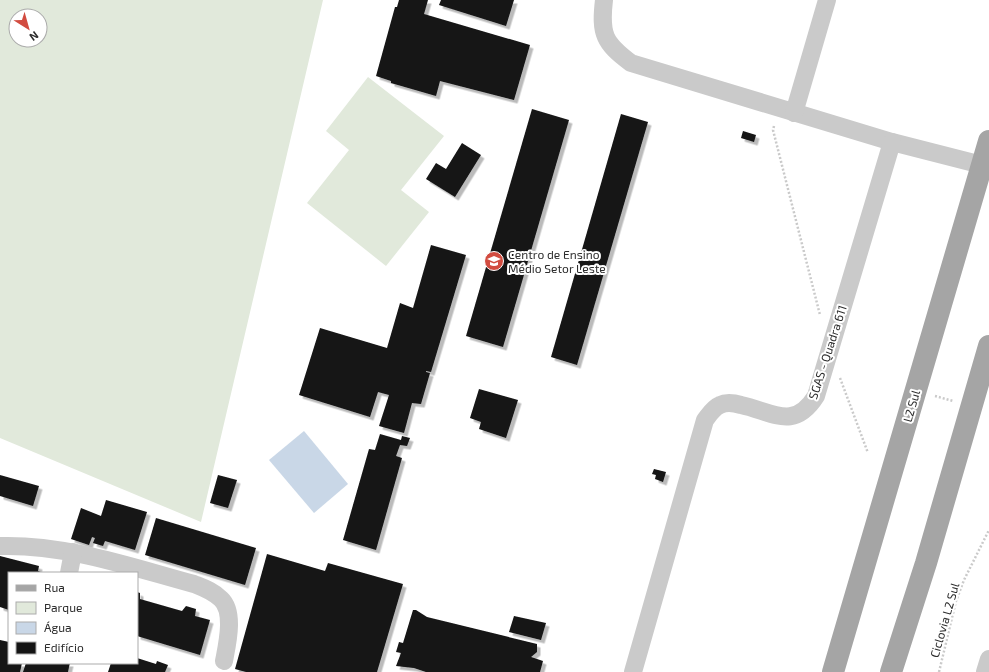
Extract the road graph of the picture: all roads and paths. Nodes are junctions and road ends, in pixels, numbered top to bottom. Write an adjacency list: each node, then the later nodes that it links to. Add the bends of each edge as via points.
1 (604, 0): 3 (street, via 602,20 605,36 613,50 631,63)
2 (827, 0): 3 (street)
3 (787, 110): 5 (street); 7 (path, via 773,130)
4 (989, 141): 6 (main road, L2 Sul)
5 (892, 142): 6 (street); 9 (street, SGAS - Quadra 611)
6 (982, 165): 10 (main road, L2 Sul)
7 (822, 320)
8 (989, 346): 11 (main road)
9 (829, 350): 12 (path); 19 (street, SGAS - Quadra 611, via 816,396 799,414 788,418 733,403 720,404 705,420)
10 (916, 390): 11 (path); 20 (main road, L2 Sul)
11 (971, 407): 21 (main road, via 926,563)
12 (868, 453)
13 (989, 530): 22 (path, Ciclovia L2 Sul, via 956,601)
14 (0, 546): 15 (street)
15 (73, 552): 16 (street); 18 (street, via 210,590 222,600 228,612 228,639)
16 (69, 572)
17 (989, 659): 23 (street)
18 (224, 661)
19 (633, 672)
20 (833, 672)
21 (891, 672)
22 (939, 672)
23 (985, 672)

